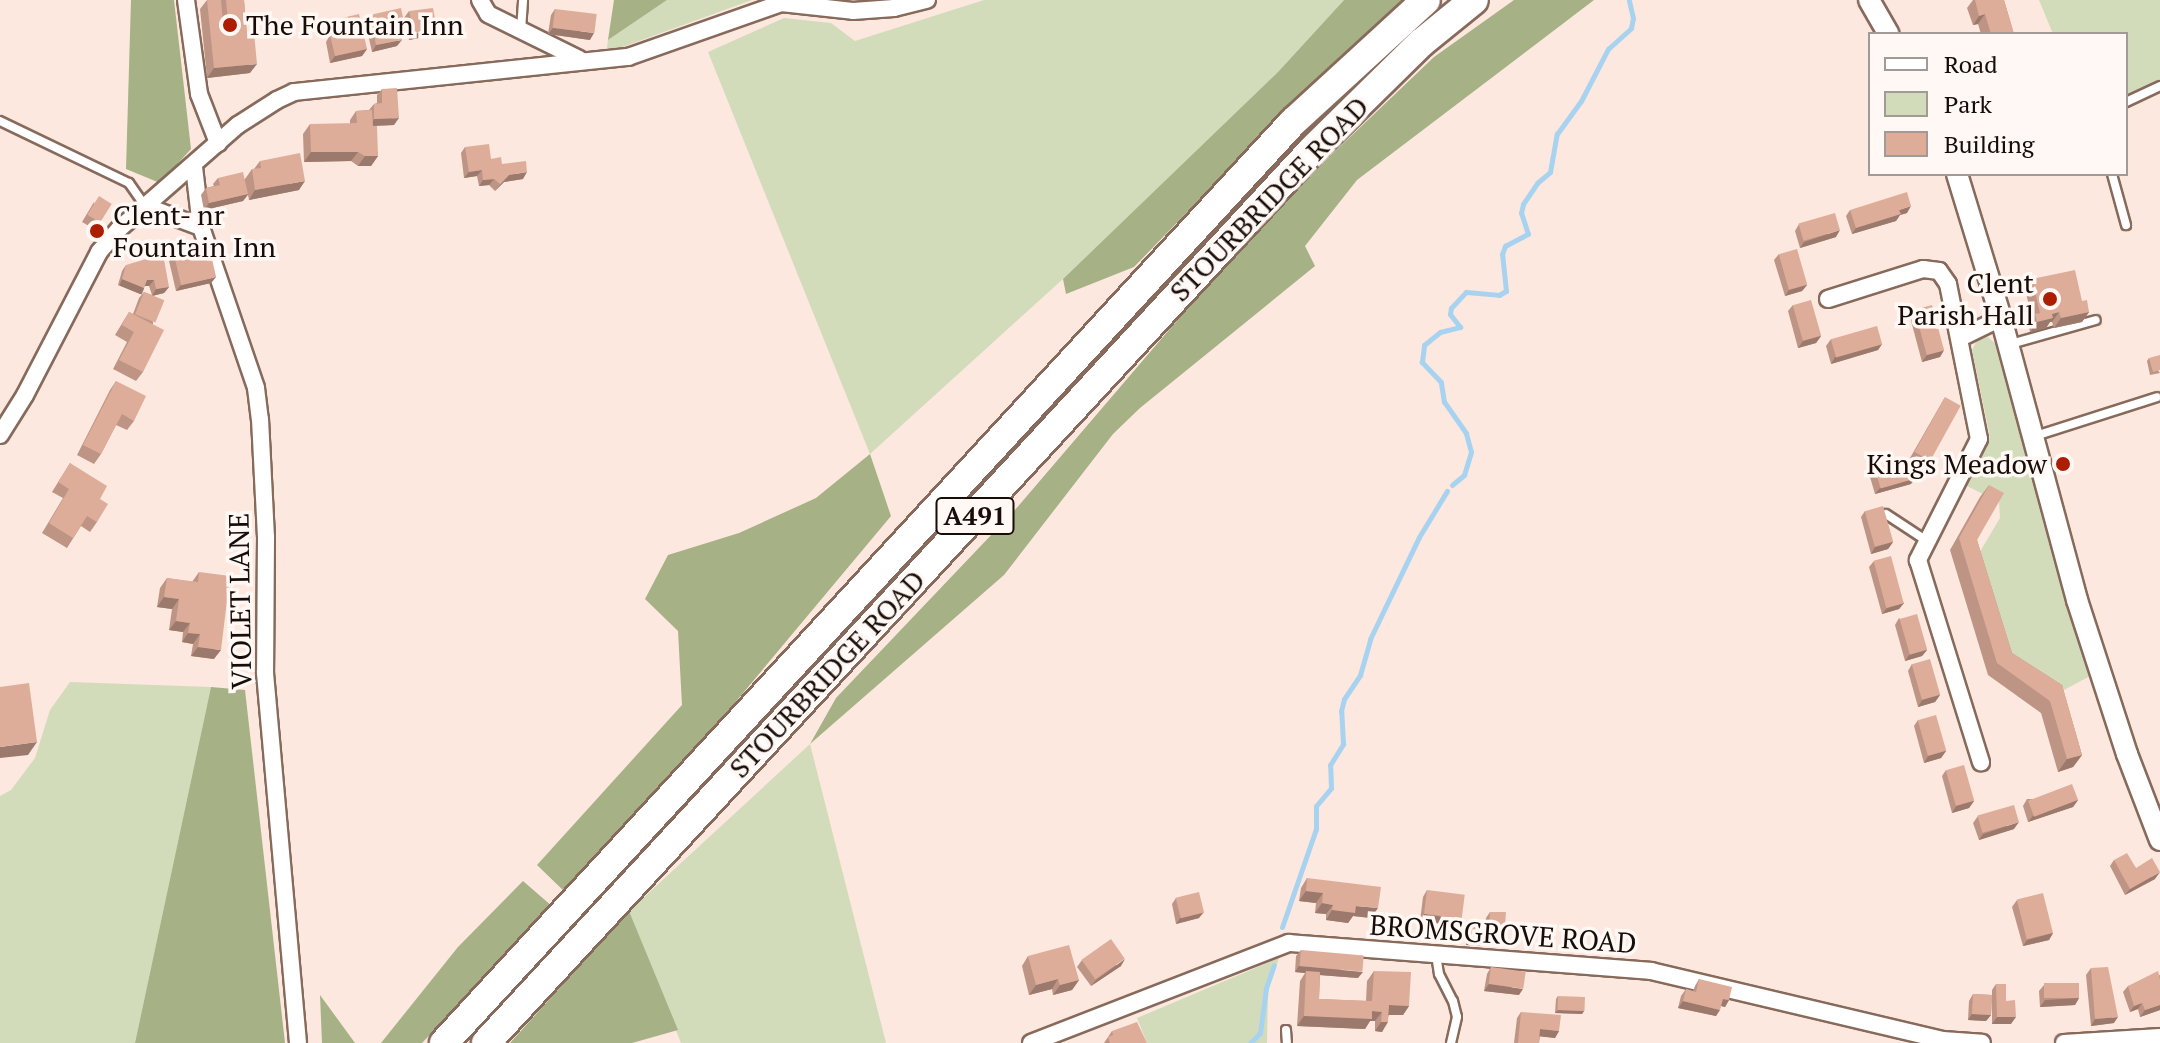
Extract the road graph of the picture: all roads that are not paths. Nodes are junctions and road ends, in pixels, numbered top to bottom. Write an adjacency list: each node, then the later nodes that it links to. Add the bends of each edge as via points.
1 (186, 0): 14 (street, via 199,94)
2 (480, 0): 8 (street, via 488,14)
3 (523, 0): 8 (lane)
4 (927, 0): 10 (street, via 853,11 781,3 628,57)
5 (1426, 0): 37 (highway, STOURBRIDGE ROAD / A491, via 1293,122)
6 (1474, 0): 38 (highway, STOURBRIDGE ROAD / A491, via 1421,43 1312,150)
7 (1869, 0): 9 (street)
8 (521, 30): 10 (street)
9 (1888, 32)
10 (580, 60): 14 (street, via 294,92 260,109)
11 (2160, 86): 12 (lane)
12 (2128, 101)
13 (0, 121): 18 (lane, via 129,183)
14 (218, 143): 15 (street)
15 (194, 167): 18 (street); 20 (street, VIOLET LANE)
16 (1958, 176): 22 (street)
17 (2113, 176): 19 (lane)
18 (145, 206): 20 (street); 27 (street, via 99,252)
19 (2126, 225)
20 (201, 227): 36 (street, VIOLET LANE, via 258,403 266,537 265,673)
21 (1828, 299): 24 (street, via 1923,269 1939,271 1948,284)
22 (2001, 318): 24 (street); 25 (street)
23 (2096, 320): 25 (lane)
24 (1960, 338): 30 (street, via 1979,439)
25 (2006, 345): 28 (street)
26 (2157, 397): 28 (lane)
27 (0, 435)
28 (2031, 437): 32 (street, via 2091,642)
29 (1886, 514): 30 (lane)
30 (1928, 541): 31 (street, via 1918,560)
31 (1981, 762)
32 (2160, 840)
33 (1436, 955): 39 (street, BROMSGROVE ROAD, via 1289,943); 41 (lane, via 1457,1017); 42 (street, BROMSGROVE ROAD, via 1651,971 1943,1040)
34 (1286, 1030): 40 (lane)
35 (2160, 1037): 43 (street)
36 (298, 1043)
37 (444, 1043)
38 (486, 1043)
39 (1031, 1043)
40 (1287, 1043)
41 (1451, 1043)
42 (1982, 1043)
43 (2064, 1043)

